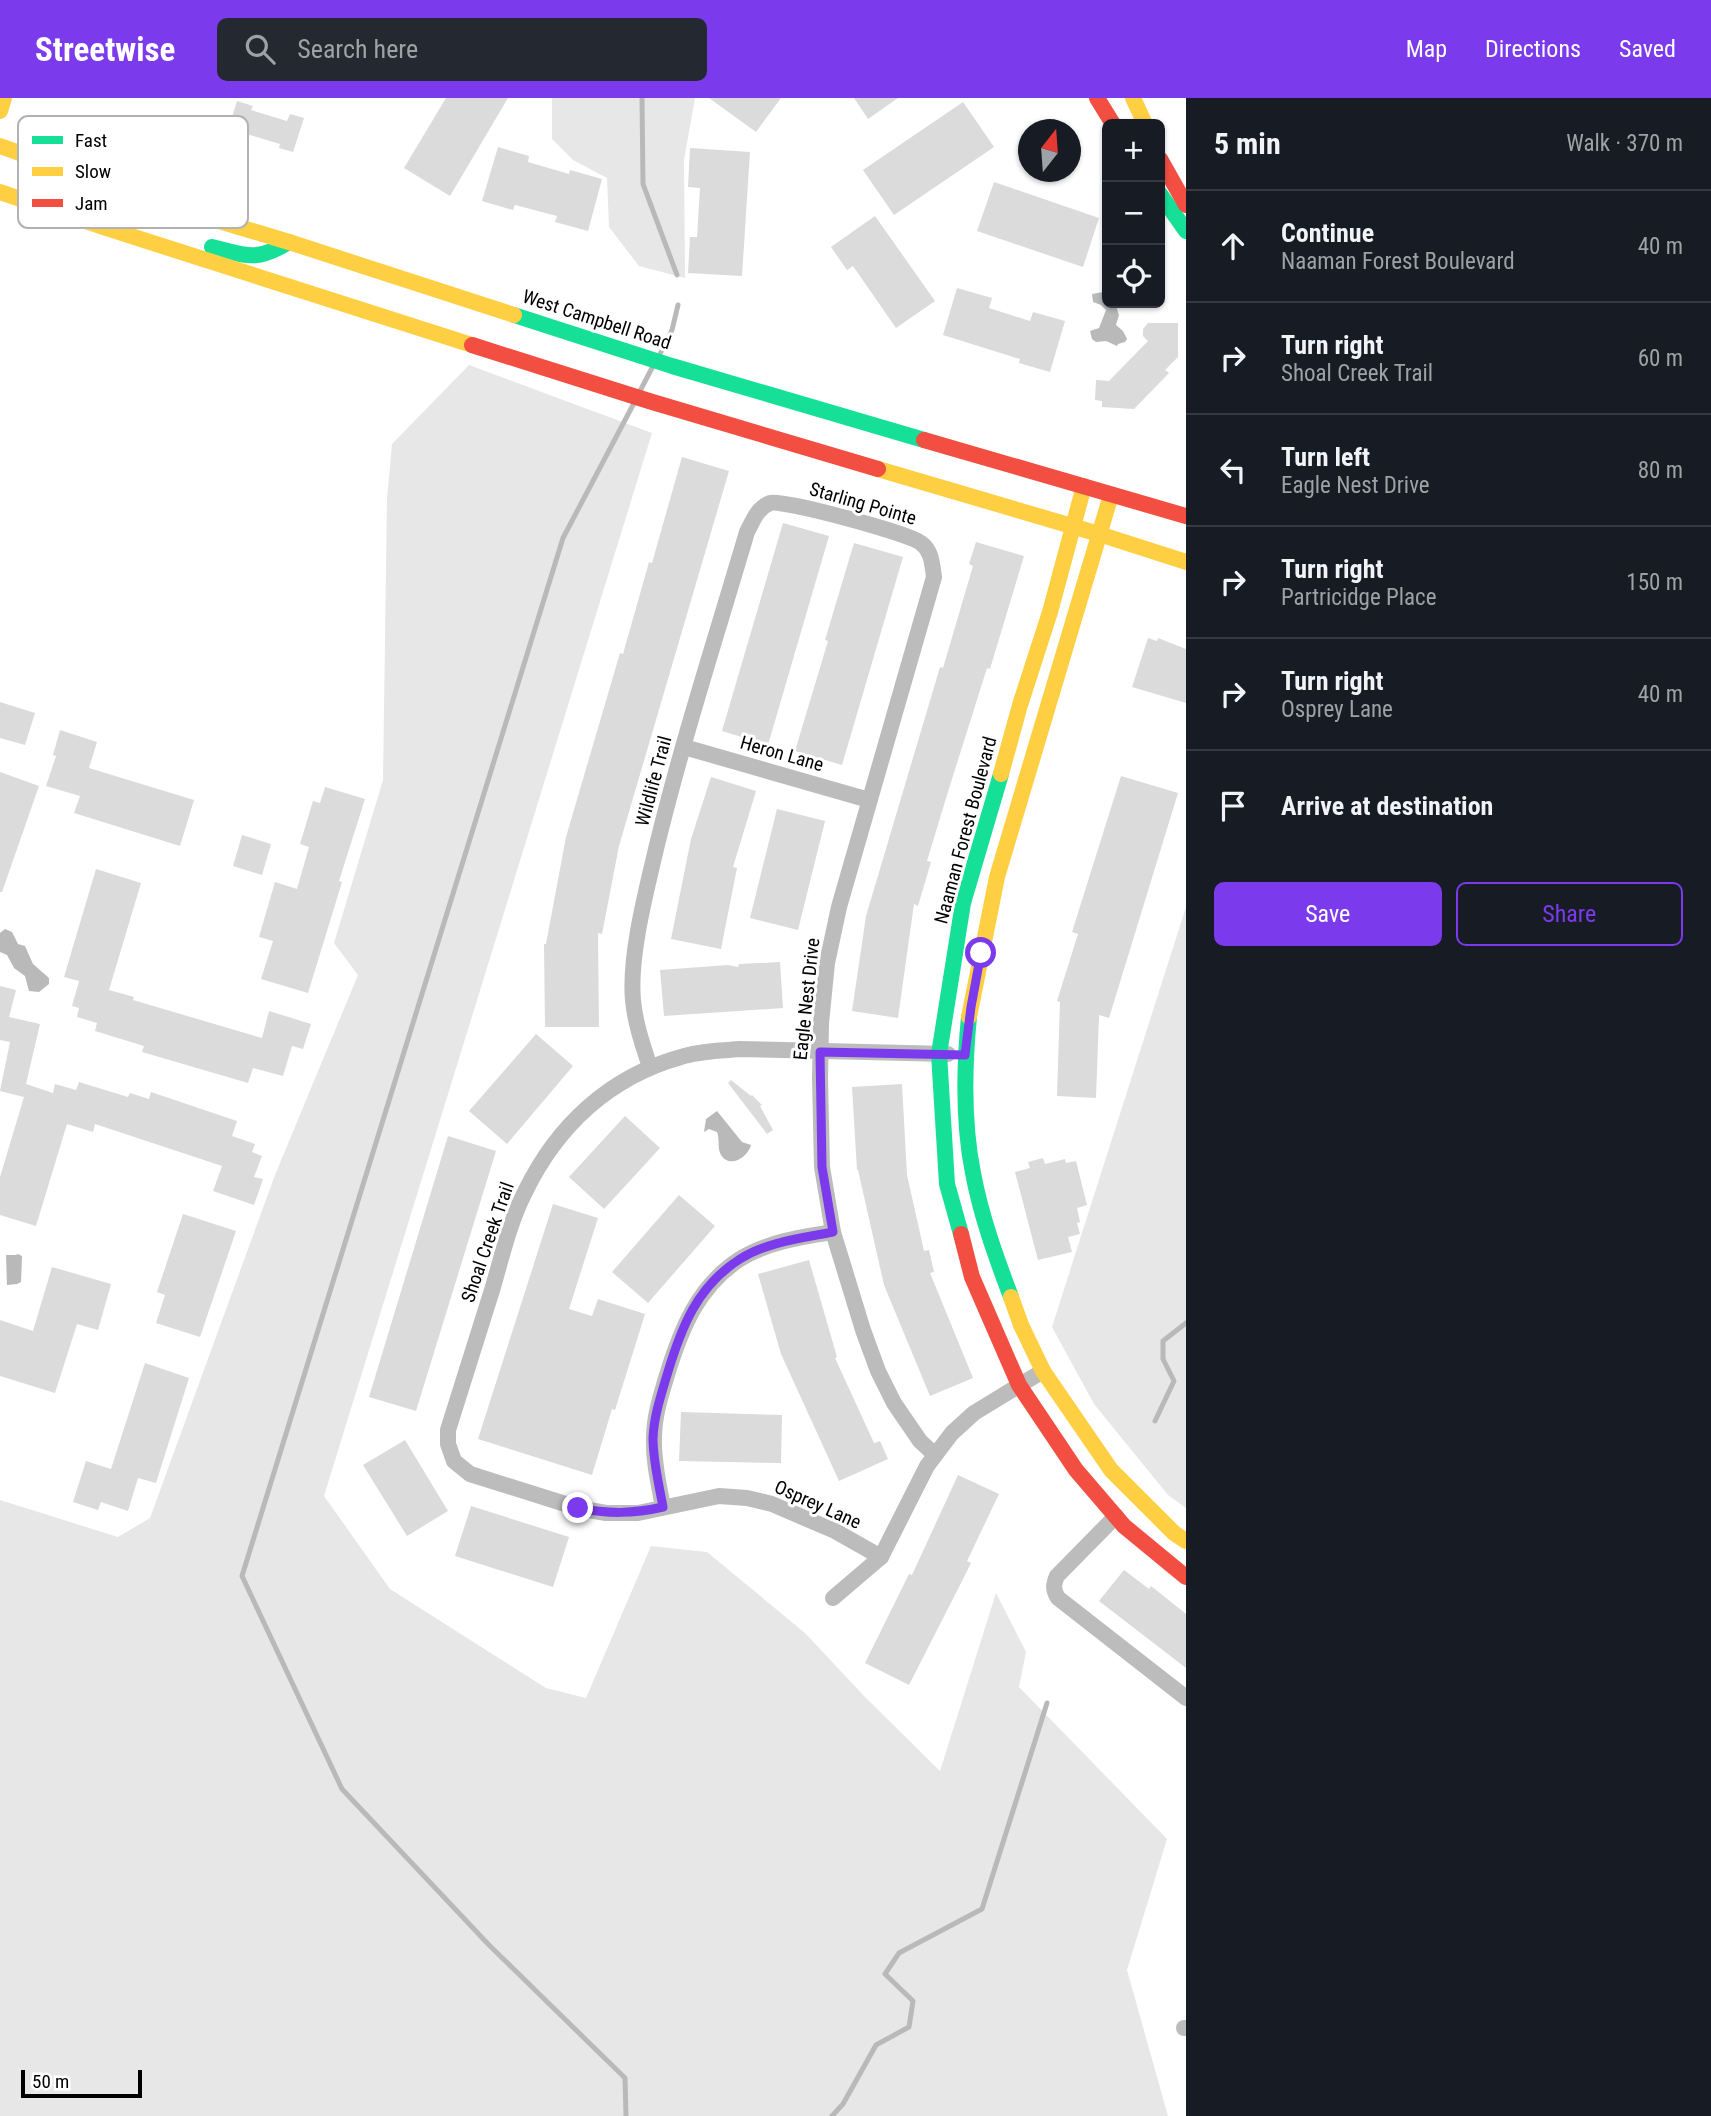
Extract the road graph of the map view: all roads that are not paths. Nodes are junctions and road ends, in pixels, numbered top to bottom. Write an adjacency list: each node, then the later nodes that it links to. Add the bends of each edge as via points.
1 (4, 98): 4 (main road)
2 (1097, 98): 5 (main road)
3 (1133, 98): 6 (main road)
4 (0, 111)
5 (1110, 119)
6 (1142, 119)
7 (0, 146): 8 (main road, West Campbell Road)
8 (18, 152)
9 (1165, 168): 13 (main road)
10 (0, 192): 11 (main road)
11 (18, 198)
12 (1165, 201): 17 (main road)
13 (1186, 205)
14 (106, 228): 23 (main road, via 694,415)
15 (114, 228): 18 (main road, via 146,231 256,258)
16 (242, 228): 18 (main road, West Campbell Road)
17 (1186, 231)
18 (289, 242): 19 (main road, West Campbell Road, via 708,377)
19 (1084, 486): 20 (main road, West Campbell Road); 23 (main road, Naaman Forest Boulevard)
20 (1111, 495): 22 (main road, West Campbell Road); 24 (main road)
21 (757, 512): 26 (street, Starling Pointe, via 770,503 789,504 920,542 930,553); 27 (street, Wildlife Trail, via 747,532)
22 (1186, 516)
23 (1072, 527): 24 (main road); 28 (main road, Naaman Forest Boulevard)
24 (1099, 534): 25 (main road); 30 (main road)
25 (1186, 562)
26 (934, 577): 29 (street, Eagle Nest Drive)
27 (684, 747): 29 (street, Heron Lane); 34 (street, Wildlife Trail, via 646,892 634,965 633,1001)
28 (995, 795): 30 (main road, via 995,856); 32 (main road, Naaman Forest Boulevard, via 963,903)
29 (869, 800): 31 (street, Eagle Nest Drive, via 827,963)
30 (1001, 863): 33 (main road)
31 (820, 1052): 32 (street, Shoal Creek Trail); 34 (street, Shoal Creek Trail, via 739,1049 683,1056); 35 (street, Eagle Nest Drive, via 822,1167)
32 (939, 1054): 33 (street, Shoal Creek Trail); 37 (main road, Naaman Forest Boulevard, via 947,1184 972,1277)
33 (965, 1055): 36 (main road, via 973,1173 995,1255)
34 (650, 1067): 39 (street, Shoal Creek Trail, via 581,1112 547,1153 524,1194 448,1430)
35 (833, 1232): 38 (street, Eagle Nest Drive, via 878,1371 894,1403); 40 (street, via 741,1258 697,1301 678,1341 656,1416 653,1440)
36 (1043, 1371): 37 (street); 42 (main road, via 1111,1469)
37 (1019, 1385): 38 (street, via 974,1413); 41 (main road, Naaman Forest Boulevard, via 1076,1470)
38 (935, 1455): 43 (street)
39 (454, 1461): 40 (street, Osprey Lane, via 470,1474 578,1508 638,1513)
40 (663, 1507): 43 (street, Osprey Lane, via 719,1496 747,1498 835,1531)
41 (1116, 1516): 44 (main road, Naaman Forest Boulevard); 46 (street, via 1057,1576 1054,1591)
42 (1186, 1542)
43 (881, 1557): 45 (street)
44 (1186, 1577)
45 (833, 1598)
46 (1186, 1698)

